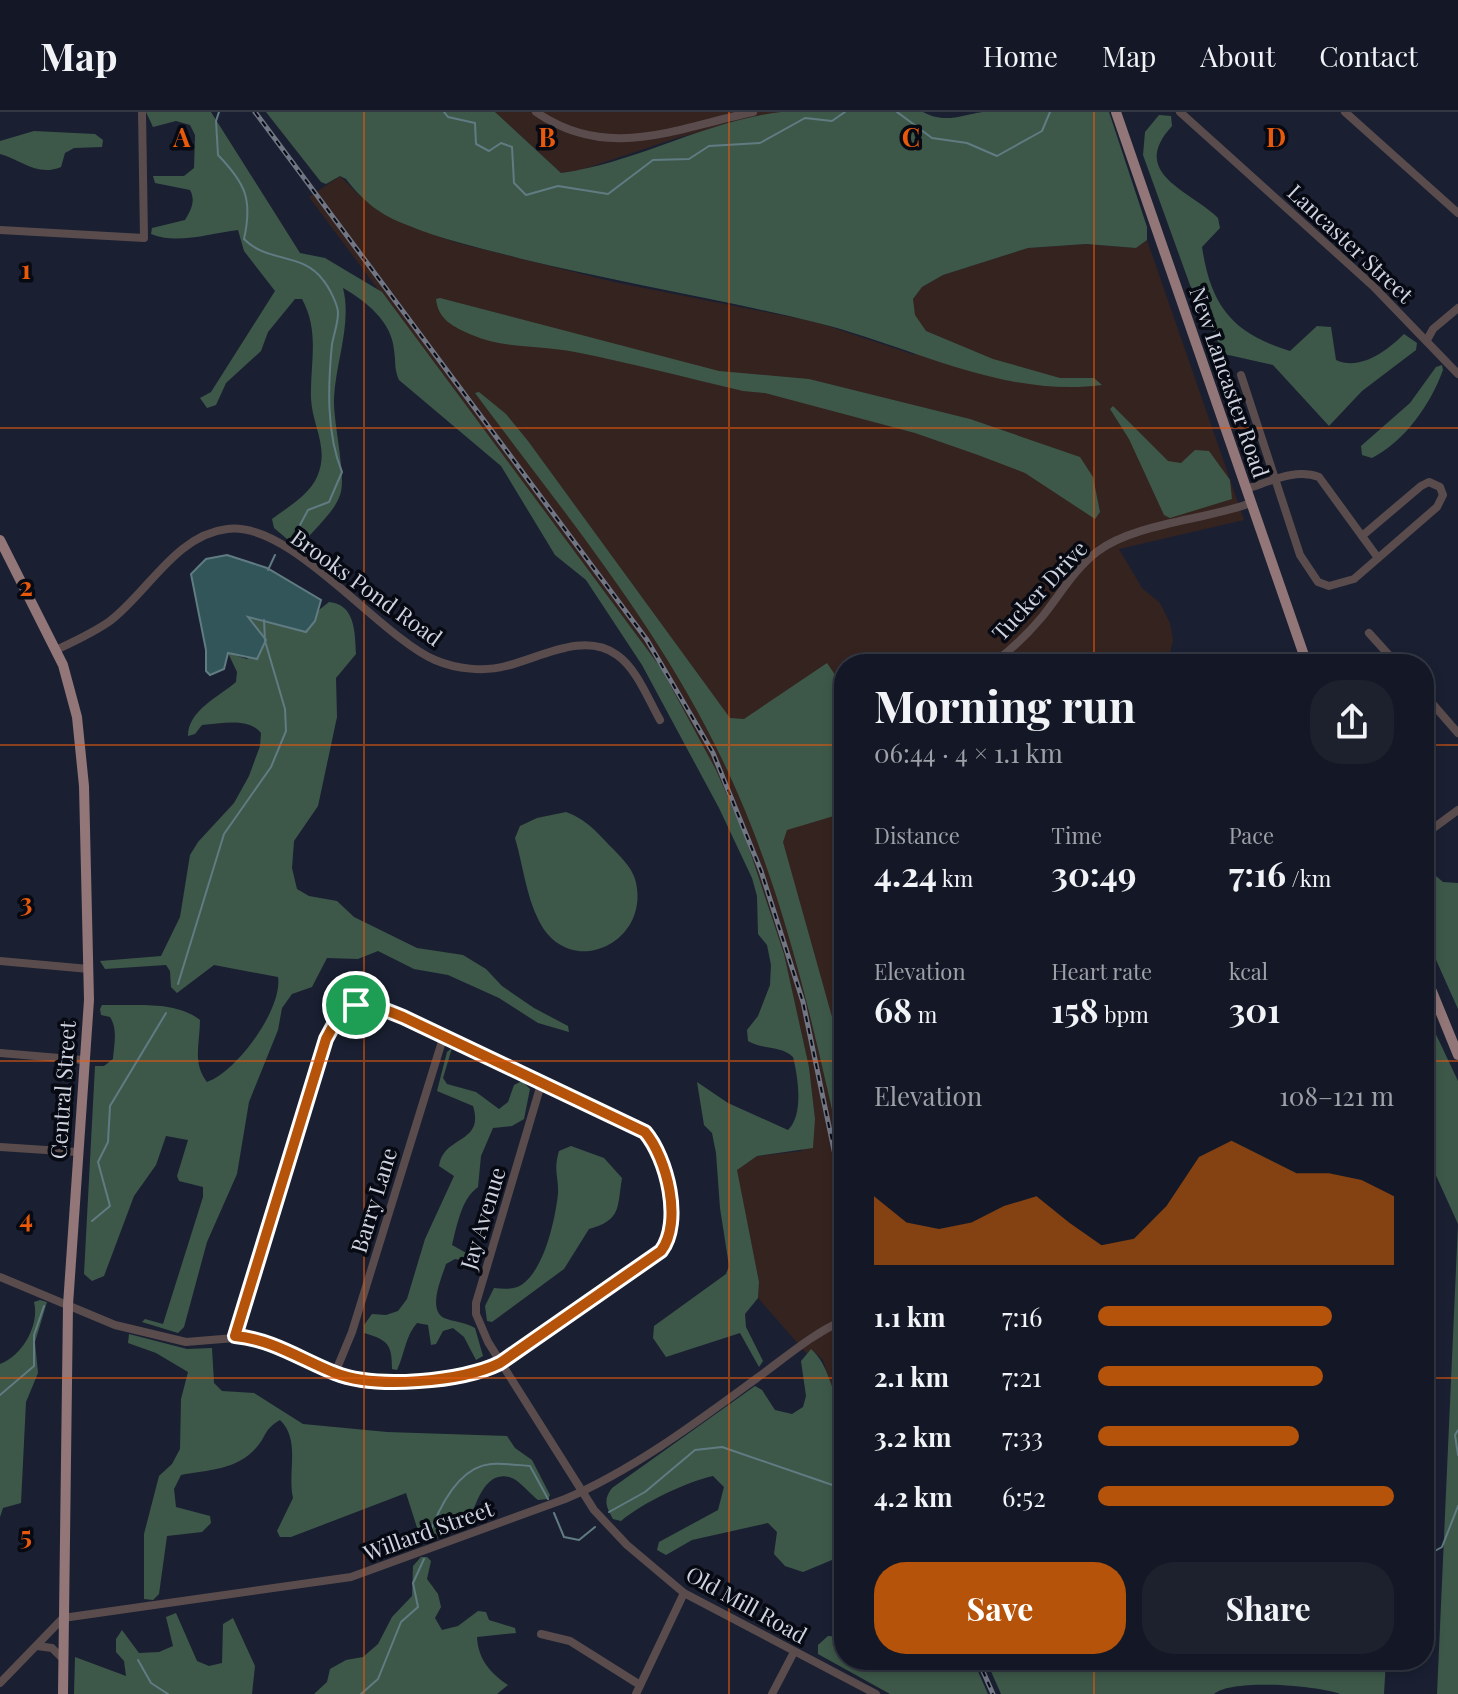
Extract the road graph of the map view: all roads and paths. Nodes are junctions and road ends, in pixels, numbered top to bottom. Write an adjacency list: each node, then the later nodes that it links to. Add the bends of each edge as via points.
1 (142, 112): 8 (street, via 144,238)
2 (536, 112): 3 (street, via 575,133 619,141)
3 (753, 112)
4 (1116, 112): 14 (main road, New Lancaster Road)
5 (1180, 112): 10 (street, Lancaster Street)
6 (1345, 112): 7 (street)
7 (1458, 213)
8 (0, 230)
9 (1458, 308): 10 (street)
10 (1427, 340): 11 (street, Lancaster Street)
11 (1458, 374)
12 (1241, 375): 13 (street)
13 (1276, 480): 14 (street); 16 (street, via 1307,473 1319,477); 18 (street, via 1300,555 1318,582 1339,586)
14 (1246, 489): 15 (main road, New Lancaster Road)
15 (1251, 503): 21 (street, Tucker Drive, via 1132,534 1100,549); 22 (main road, New Lancaster Road)
16 (1362, 536): 18 (street); 18 (street, via 1421,486 1429,482 1440,487 1443,495 1437,507)
17 (0, 540): 20 (main road, Central Street)
18 (1378, 558)
19 (1369, 633): 23 (street)
20 (56, 650): 25 (street, Brooks Pond Road, via 111,620 189,544 216,531 240,528 293,553 418,650 442,662 485,669 577,646 605,648 625,662); 30 (main road, Central Street, via 71,693 82,753)
21 (1004, 654)
22 (1304, 654)
23 (1388, 654)
24 (1434, 705): 26 (street)
25 (660, 720)
26 (1458, 733)
27 (1458, 810): 28 (street)
28 (1434, 828)
29 (0, 961): 30 (street)
30 (89, 969): 35 (main road, Central Street)
31 (1434, 996): 34 (main road)
32 (444, 1035): 36 (street); 42 (street, via 367,1004 350,1008 335,1021); 44 (street, Barry Lane)
33 (0, 1053): 35 (street)
34 (1458, 1055)
35 (83, 1060): 38 (main road, Central Street)
36 (542, 1081): 43 (street, Jay Avenue, via 476,1303); 43 (street, via 645,1132 660,1159 671,1227 665,1246 650,1261)
37 (0, 1147): 38 (street)
38 (77, 1152): 40 (main road, Central Street)
39 (0, 1277): 40 (street)
40 (68, 1305): 42 (street, via 115,1325 186,1342); 47 (main road, Central Street)
41 (834, 1326): 45 (street, Willard Street)
42 (235, 1336): 44 (street, via 267,1343)
43 (500, 1363): 44 (street, via 471,1373 403,1381 361,1381); 45 (street, Jay Avenue)
44 (335, 1373)
45 (583, 1491): 46 (street, Old Mill Road, via 606,1525); 47 (street, Willard Street, via 346,1578)
46 (684, 1593): 50 (street, Old Mill Road); 53 (street)
47 (63, 1618): 49 (street); 51 (main road, Central Street)
48 (541, 1634): 53 (street, via 570,1641)
49 (37, 1646): 51 (street, via 52,1648); 52 (street)
50 (794, 1652): 55 (street); 56 (street, Old Mill Road)
51 (63, 1659): 54 (main road, Central Street)
52 (0, 1683)
53 (638, 1689)
54 (63, 1694)
55 (772, 1694)
56 (876, 1694)

